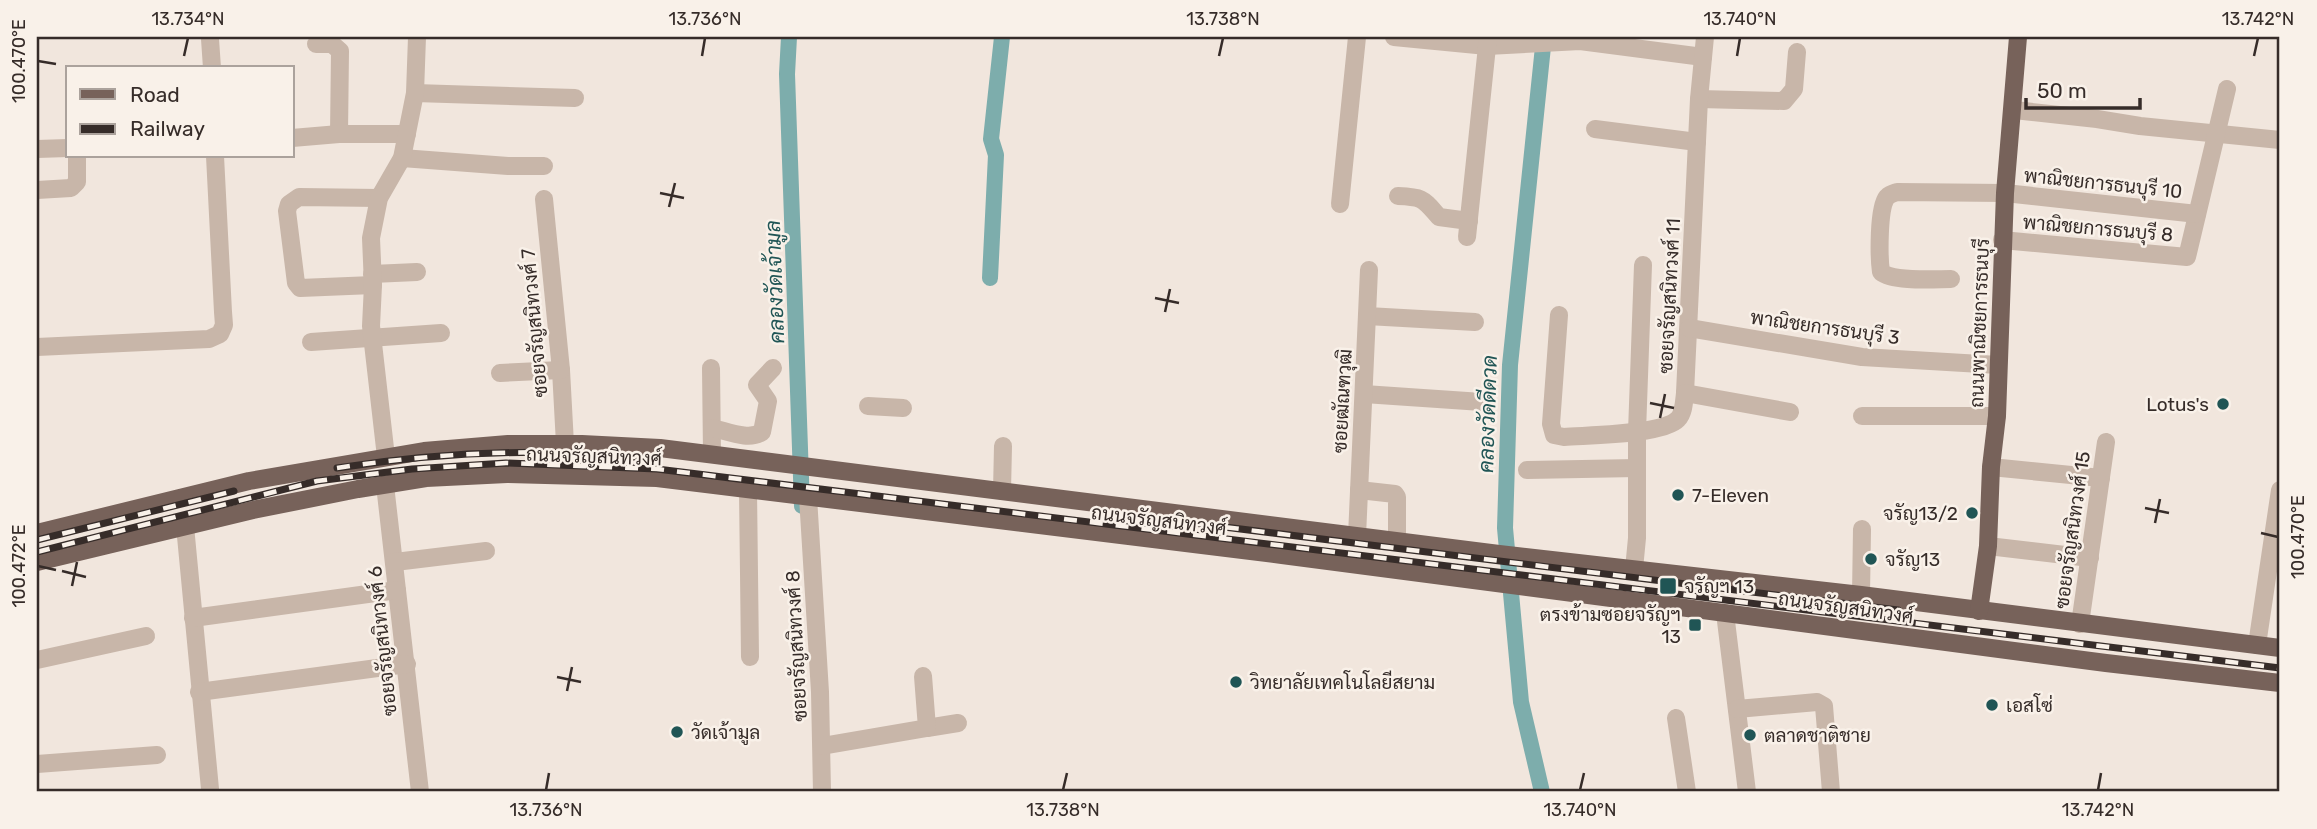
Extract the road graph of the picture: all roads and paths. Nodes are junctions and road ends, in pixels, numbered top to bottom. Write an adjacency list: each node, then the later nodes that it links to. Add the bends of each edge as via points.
1 (417, 37): 13 (street)
2 (1357, 37): 35 (street)
3 (1394, 37): 7 (street)
4 (1705, 37): 10 (street, ซอยจรัญสนิทวงศ์ 11)
5 (2018, 37): 16 (main road, ถนนพาณิชยการธนบุรี)
6 (210, 39): 11 (street)
7 (1487, 41): 10 (street, via 1580,41); 32 (street, via 1468,229 1439,217 1419,197)
8 (316, 44): 19 (street, via 332,44 340,51)
9 (1797, 52): 15 (street, via 1794,89 1784,101)
10 (1703, 57): 15 (street, ซอยจรัญสนิทวงศ์ 11)
11 (212, 66)
12 (2227, 89): 18 (street)
13 (415, 93): 14 (street); 20 (street)
14 (575, 98)
15 (1699, 99): 23 (street, ซอยจรัญสนิทวงศ์ 11)
16 (2014, 110): 18 (street); 31 (main road, ถนนพาณิชยการธนบุรี)
17 (1595, 129): 23 (street)
18 (2218, 133): 22 (street); 36 (street)
19 (339, 134): 20 (street); 21 (street)
20 (407, 134): 28 (street)
21 (294, 138)
22 (2280, 140)
23 (1697, 142): 46 (street, ซอยจรัญสนิทวงศ์ 11)
24 (66, 148): 25 (street)
25 (37, 149)
26 (77, 158): 30 (street, via 78,182 71,188)
27 (215, 158): 50 (street, via 224,325 220,334 209,339)
28 (402, 158): 29 (street); 33 (street)
29 (544, 166)
30 (37, 190)
31 (2005, 193): 36 (street, พาณิชยการธนบุรี 10); 37 (main road, ถนนพาณิชยการธนบุรี); 41 (street, พาณิชยการธนบุรี 10, via 1897,192 1885,200 1881,272 1903,278)
32 (1398, 196)
33 (379, 198): 42 (street, via 371,238); 42 (street, via 299,197 287,211 293,271 300,288)
34 (544, 200): 54 (street, ซอยจรัญสนิทวงศ์ 7)
35 (1340, 204)
36 (2197, 214): 37 (street, พาณิชยการธนบุรี 8, via 2187,257)
37 (2002, 240): 51 (main road, ถนนพาณิชยการธนบุรี)
38 (1643, 265): 65 (street)
39 (1369, 270): 44 (street, ซอยฒัณฑวุฒิ)
40 (417, 272): 42 (street)
41 (1951, 279)
42 (372, 280): 48 (street)
43 (1559, 315): 65 (street, via 1554,435)
44 (1367, 316): 45 (street); 57 (street, ซอยฒัณฑวุฒิ)
45 (1475, 322)
46 (1689, 328): 51 (street, พาณิชยการธนบุรี 3, via 1862,357); 56 (street, ซอยจรัญสนิทวงศ์ 11)
47 (441, 333): 48 (street)
48 (373, 338): 49 (street); 70 (street)
49 (311, 342)
50 (37, 347)
51 (1998, 366): 63 (main road, ถนนพาณิชยการธนบุรี)
52 (711, 368): 64 (street)
53 (773, 368): 64 (street, via 757,385 768,401 762,432 748,436)
54 (561, 370): 55 (street); 67 (street, ซอยจรัญสนิทวงศ์ 7)
55 (500, 373)
56 (1685, 393): 61 (street); 65 (street, ซอยจรัญสนิทวงศ์ 11, via 1679,419)
57 (1364, 394): 58 (street); 80 (street, ซอยฒัณฑวุฒิ)
58 (1482, 402)
59 (868, 406): 60 (street)
60 (903, 408)
61 (1790, 412)
62 (1861, 416): 63 (street)
63 (1997, 416): 71 (main road, ถนนพาณิชยการธนบุรี)
64 (712, 428): 69 (street)
65 (1637, 432): 72 (street)
66 (2106, 442): 75 (street, ซอยจรัญสนิทวงศ์ 15)
67 (565, 444): 69 (main road, ถนนจรัญสนิทวงศ์); 70 (main road, ถนนจรัญสนิทวงศ์, via 508,444); 74 (main road)
68 (1003, 446): 79 (street)
69 (712, 454): 79 (main road, ถนนจรัญสนิทวงศ์)
70 (386, 457): 86 (main road, ถนนจรัญสนิทวงศ์, via 249,481)
71 (1991, 467): 75 (street); 89 (main road, ถนนพาณิชยการธนบุรี)
72 (1637, 468): 73 (street); 94 (street)
73 (1527, 470)
74 (565, 474): 76 (main road, ถนนจรัญสนิทวงศ์, via 426,478); 78 (main road, ถนนจรัญสนิทวงศ์, via 657,478)
75 (2101, 478): 91 (street, ซอยจรัญสนิทวงศ์ 15)
76 (386, 485): 84 (main road, ถนนจรัญสนิทวงศ์); 93 (street, ซอยจรัญสนิทวงศ์ 6)
77 (2280, 489): 102 (street)
78 (748, 490): 82 (main road, ถนนจรัญสนิทวงศ์); 104 (street)
79 (1002, 491): 81 (main road, ถนนจรัญสนิทวงศ์)
80 (1359, 491): 87 (street, ซอยฒัณฑวุฒิ); 88 (street, via 1395,494)
81 (1029, 494): 83 (main road); 87 (main road, ถนนจรัญสนิทวงศ์)
82 (803, 496): 83 (main road, ถนนจรัญสนิทวงศ์); 114 (street, ซอยจรัญสนิทวงศ์ 8)
83 (1026, 525): 98 (main road, ถนนจรัญสนิทวงศ์)
84 (185, 526): 92 (main road, ถนนจรัญสนิทวงศ์); 99 (street)
85 (1862, 529): 96 (street)
86 (37, 533)
87 (1357, 536): 88 (main road, ถนนจรัญสนิทวงศ์)
88 (1397, 541): 94 (main road, ถนนจรัญสนิทวงศ์)
89 (1988, 546): 91 (street); 97 (main road, ถนนพาณิชยการธนบุรี)
90 (486, 551): 93 (street)
91 (2090, 558): 100 (street, ซอยจรัญสนิทวงศ์ 15)
92 (37, 562)
93 (395, 562): 95 (street, ซอยจรัญสนิทวงศ์ 6)
94 (1634, 569): 96 (main road, ถนนจรัญสนิทวงศ์)
95 (397, 590): 99 (street); 106 (street, ซอยจรัญสนิทวงศ์ 6)
96 (1861, 595): 97 (main road, ถนนจรัญสนิทวงศ์)
97 (1979, 611): 100 (main road, ถนนจรัญสนิทวงศ์)
98 (1725, 613): 108 (main road, ถนนจรัญสนิทวงศ์); 110 (street)
99 (193, 618): 109 (street)
100 (2080, 624): 102 (main road, ถนนจรัญสนิทวงศ์)
101 (146, 636): 105 (street)
102 (2257, 645): 103 (main road, ถนนจรัญสนิทวงศ์)
103 (2280, 648)
104 (750, 657)
105 (37, 660)
106 (407, 664): 109 (street); 118 (street, ซอยจรัญสนิทวงศ์ 6)
107 (923, 676): 113 (street)
108 (2280, 683)
109 (199, 692): 117 (street)
110 (1737, 709): 121 (street); 122 (street, via 1817,702 1824,706)
111 (1676, 718): 120 (street)
112 (958, 723): 113 (street)
113 (927, 728): 114 (street)
114 (822, 746): 119 (street, ซอยจรัญสนิทวงศ์ 8)
115 (157, 755): 116 (street)
116 (37, 764)
117 (210, 789)
118 (420, 792)
119 (822, 792)
120 (1687, 792)
121 (1747, 792)
122 (1831, 792)

